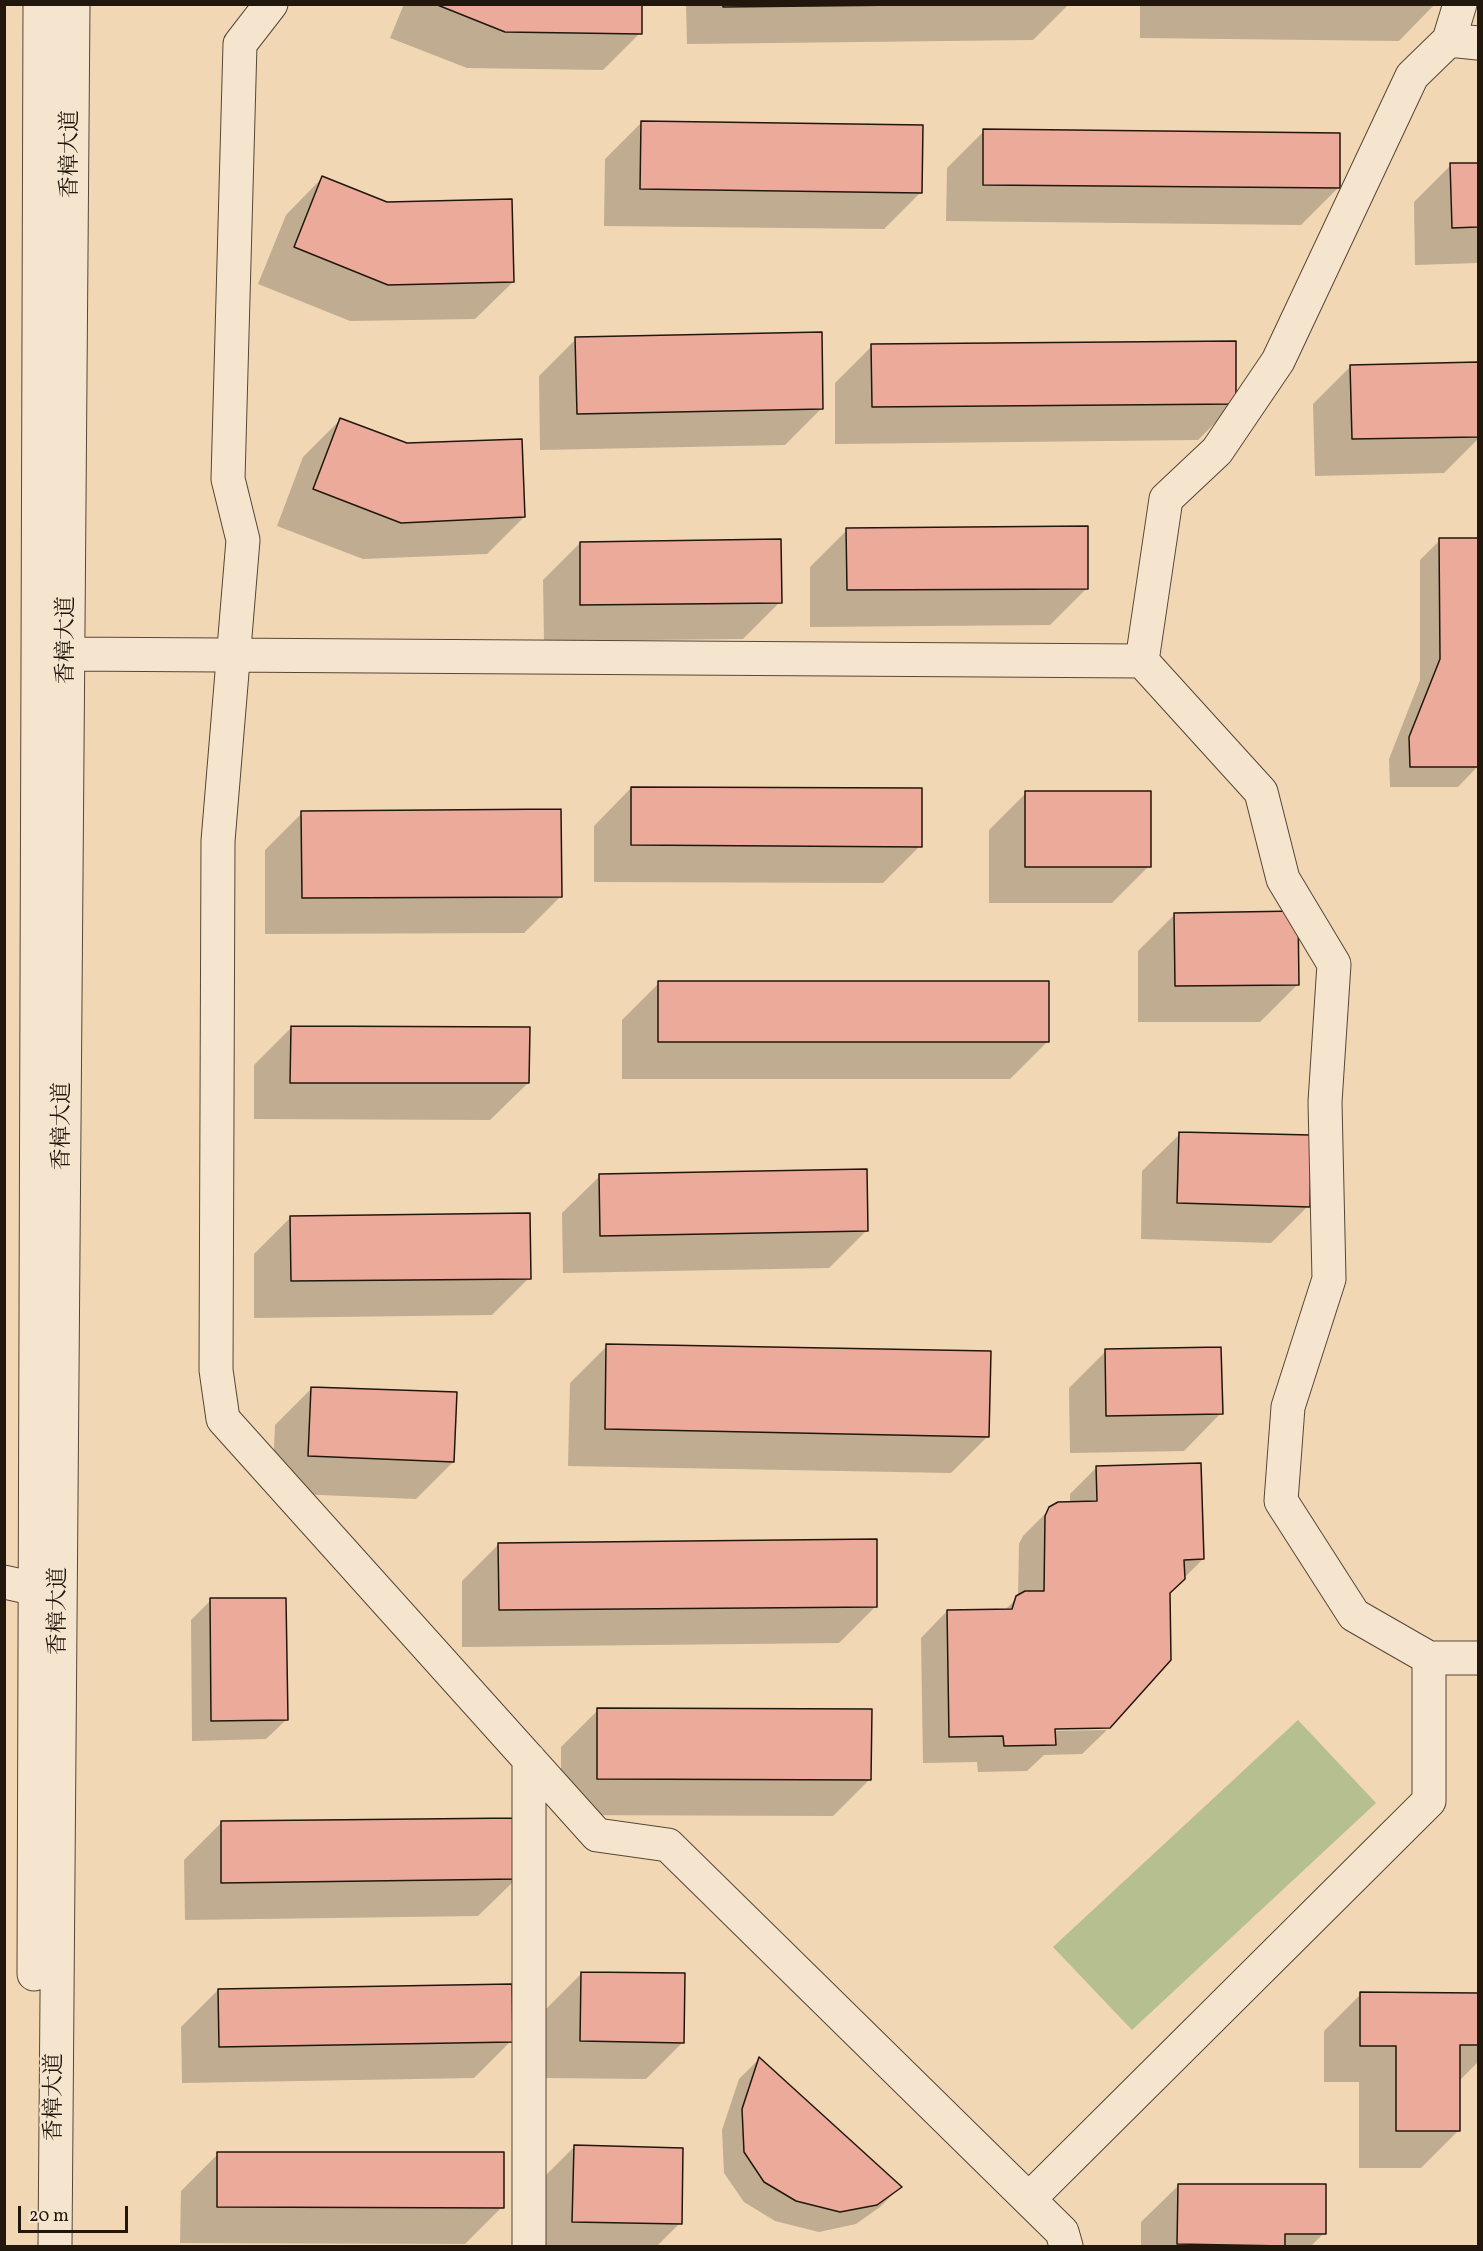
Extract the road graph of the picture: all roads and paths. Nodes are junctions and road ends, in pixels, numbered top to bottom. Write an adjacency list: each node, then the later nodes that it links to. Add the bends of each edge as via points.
1 (40, 4): 9 (street, 香樟大道)
2 (73, 4): 6 (street, 香樟大道)
3 (271, 4): 7 (street, via 240,44 228,479 243,540)
4 (1460, 4): 5 (street)
5 (1464, 41): 8 (street, via 1412,76 1278,361 1217,451 1166,499)
6 (68, 654): 7 (street); 15 (street, 香樟大道)
7 (233, 655): 8 (street); 12 (street, via 218,841 216,1370 223,1419)
8 (1142, 661): 10 (street, via 1261,792 1283,879 1334,964 1325,1102 1329,1279 1288,1407 1281,1501 1354,1615)
9 (20, 1586): 14 (street, 香樟大道)
10 (1429, 1658): 11 (street); 13 (street, via 1429,1801)
11 (1479, 1658)
12 (529, 1759): 13 (street, via 597,1835 668,1845); 16 (street)
13 (1029, 2199): 17 (street, via 1062,2232)
14 (34, 2247)
15 (55, 2247)
16 (529, 2247)
17 (1066, 2247)

